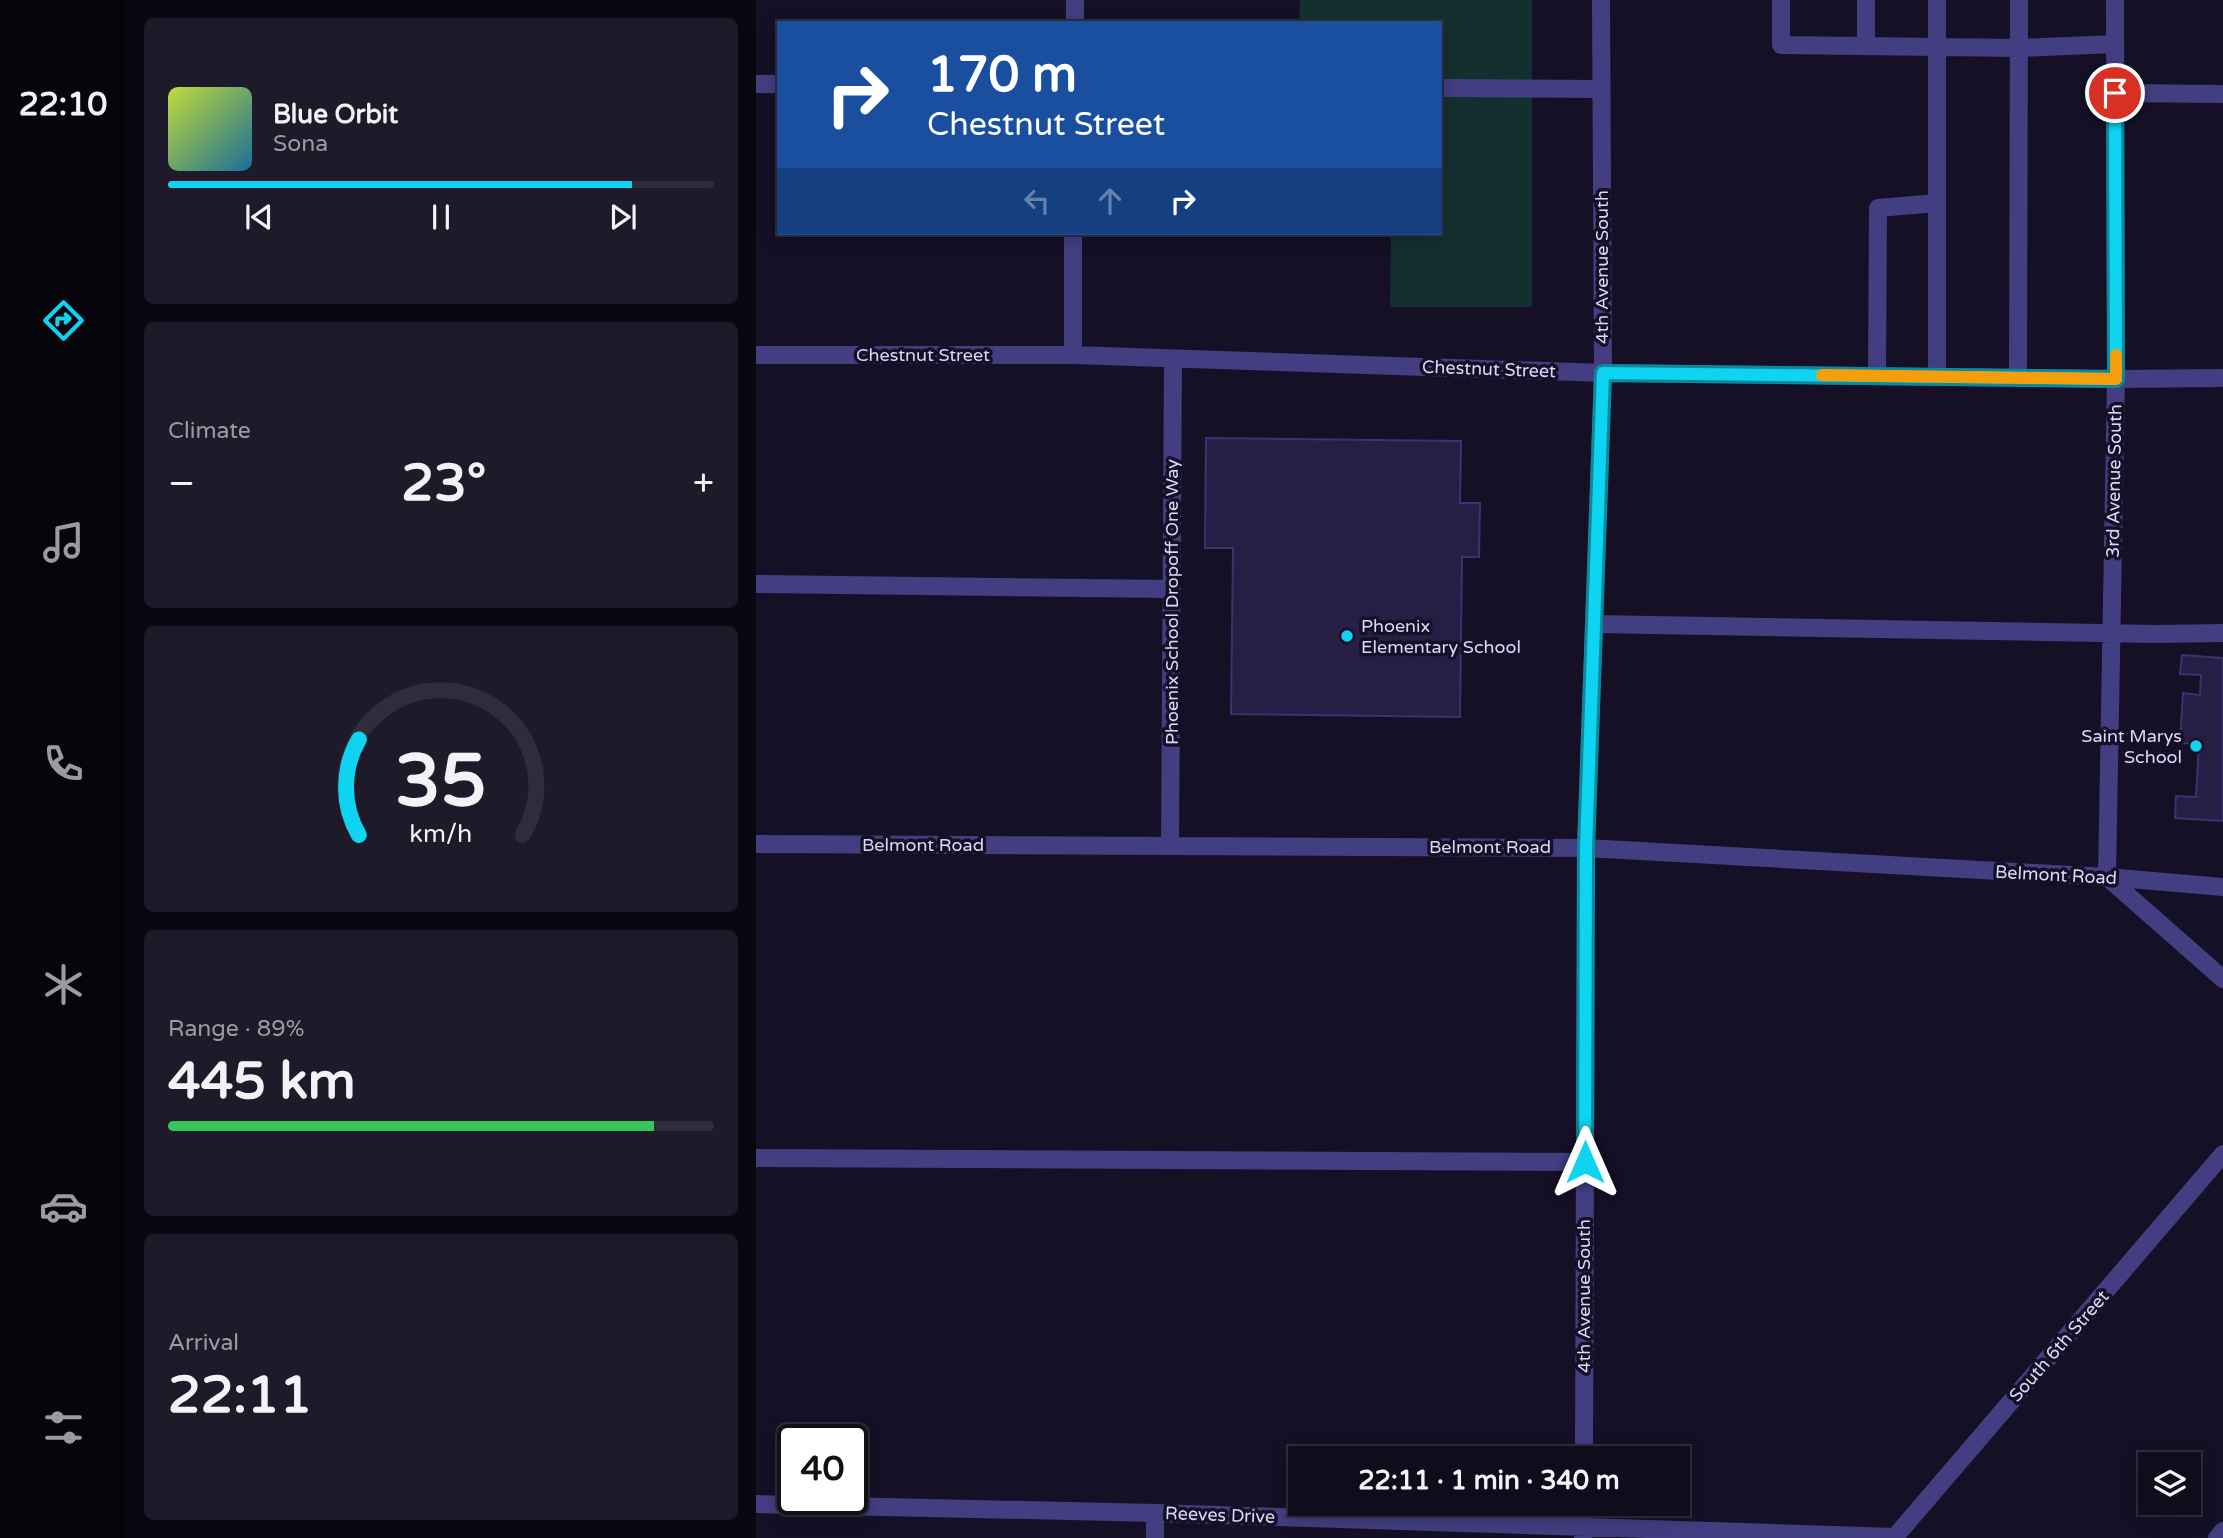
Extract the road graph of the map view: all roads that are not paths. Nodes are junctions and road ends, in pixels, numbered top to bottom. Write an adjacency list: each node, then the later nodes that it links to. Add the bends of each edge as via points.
1 (1075, 0): 8 (street)
2 (1601, 0): 16 (street, 4th Avenue South)
3 (1782, 0): 10 (street, via 1782,45)
4 (1866, 0): 10 (street)
5 (1937, 0): 11 (street)
6 (2019, 0): 12 (street)
7 (2115, 0): 9 (street, 3rd Avenue South)
8 (1075, 21)
9 (2115, 44): 12 (street); 17 (street, 3rd Avenue South)
10 (1866, 46): 11 (street)
11 (1937, 48): 12 (street); 19 (street)
12 (2019, 48): 27 (street)
13 (756, 84): 14 (street)
14 (777, 84)
15 (1442, 88): 16 (street)
16 (1601, 89): 24 (street, 4th Avenue South)
17 (2115, 93): 18 (street); 29 (street, 3rd Avenue South)
18 (2223, 94)
19 (1937, 203): 25 (street, via 1878,208); 26 (street)
20 (1073, 235): 22 (street)
21 (756, 355): 22 (street, Chestnut Street)
22 (1073, 355): 23 (street, Chestnut Street)
23 (1173, 359): 24 (street, Chestnut Street); 31 (street, Phoenix School Dropoff One Way)
24 (1603, 373): 25 (street, Chestnut Street); 32 (street, 4th Avenue South)
25 (1877, 376): 26 (street, Chestnut Street)
26 (1937, 377): 27 (street, Chestnut Street)
27 (2018, 378): 29 (street, Chestnut Street)
28 (2223, 378): 29 (street, Chestnut Street)
29 (2116, 379): 34 (street, 3rd Avenue South)
30 (756, 584): 31 (street)
31 (1171, 589): 36 (street, Phoenix School Dropoff One Way)
32 (1594, 624): 34 (street); 37 (street, 4th Avenue South)
33 (2223, 633): 34 (street)
34 (2110, 634): 38 (street, 3rd Avenue South)
35 (756, 844): 36 (street, Belmont Road)
36 (1170, 846): 37 (street, Belmont Road)
37 (1586, 848): 38 (street, Belmont Road); 43 (street, 4th Avenue South)
38 (2107, 877): 39 (street, Belmont Road); 40 (street)
39 (2223, 887)
40 (2223, 979)
41 (2223, 1154): 50 (street, South 6th Street)
42 (756, 1158): 43 (street)
43 (1585, 1162): 44 (street, 4th Avenue South)
44 (1584, 1446)
45 (756, 1504): 46 (street, Reeves Drive)
46 (1155, 1513): 48 (street, Reeves Drive); 49 (street)
47 (2223, 1531): 51 (street)
48 (1583, 1532): 50 (street, Reeves Drive)
49 (1155, 1538)
50 (1894, 1538)
51 (2217, 1538)

